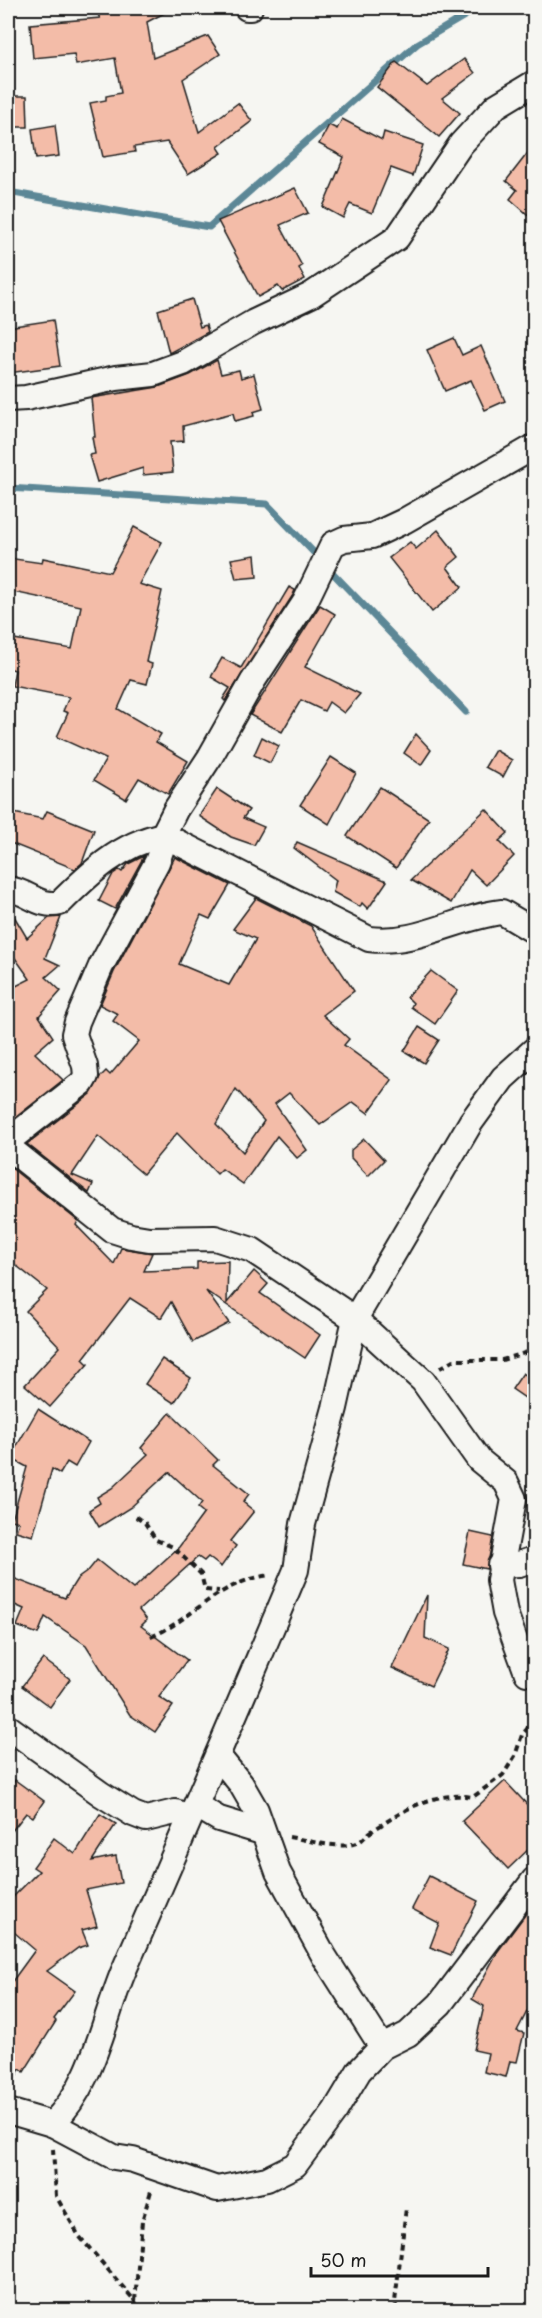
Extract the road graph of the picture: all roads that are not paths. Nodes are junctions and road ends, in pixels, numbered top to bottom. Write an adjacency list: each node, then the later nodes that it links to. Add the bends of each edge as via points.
1 (534, 82): 2 (street, via 496,106 461,144 397,238 311,295 183,363 153,374)
2 (8, 399)
3 (534, 447): 4 (street, via 404,521 372,536 333,544 305,602 253,681)
4 (163, 836): 5 (street, via 147,838 118,853 92,871 60,903 44,904); 6 (street, via 369,939 412,938 502,912); 8 (street, via 157,862 101,966 77,1022 74,1034 86,1076)
5 (8, 889)
6 (534, 931)
7 (534, 1050): 10 (street, via 503,1078 471,1122)
8 (8, 1141)
9 (8, 1148): 10 (street, via 112,1230 149,1239 215,1238 232,1242 269,1260)
10 (355, 1319): 12 (street, via 423,1381 479,1460 506,1482 514,1500); 15 (street, via 303,1524 296,1570)
11 (534, 1559): 12 (street)
12 (500, 1565): 13 (street, via 501,1595)
13 (527, 1673)
14 (8, 1727): 16 (street, via 133,1814 146,1819)
15 (218, 1756): 16 (street); 17 (street, via 241,1784 256,1810)
16 (194, 1811): 17 (street); 21 (street, via 118,1986 93,2060 74,2097)
17 (262, 1832): 19 (street, via 278,1872 324,1956)
18 (534, 1880): 19 (street, via 440,2004 408,2034)
19 (382, 2047): 21 (street, via 359,2071 295,2165 267,2179 217,2189 114,2157)
20 (8, 2110): 21 (street)
21 (52, 2124)

